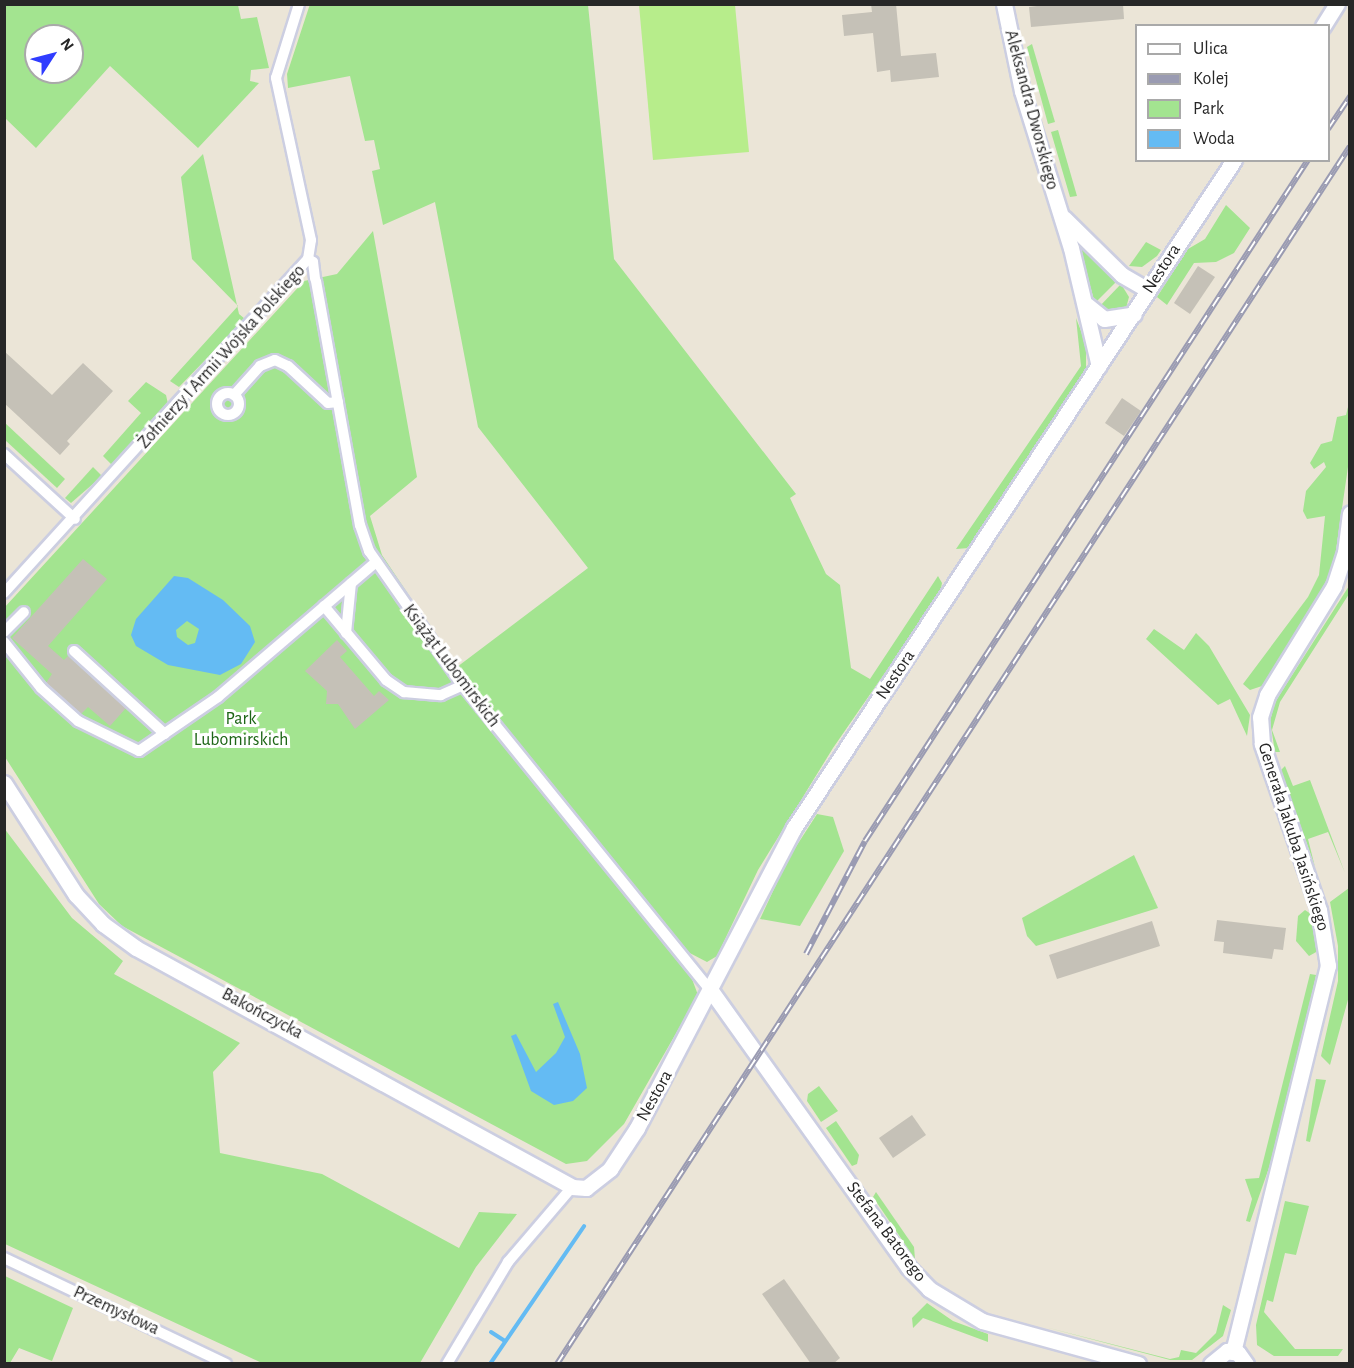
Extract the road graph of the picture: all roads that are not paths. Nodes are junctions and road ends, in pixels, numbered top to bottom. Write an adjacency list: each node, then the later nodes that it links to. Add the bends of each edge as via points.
1 (299, 4): 7 (street, Żołnierzy I Armii Wojska Polskiego, via 276,78 311,240)
2 (1004, 4): 6 (street, Aleksandra Dworskiego, via 1022,91)
3 (1337, 4): 4 (street)
4 (1324, 24)
5 (1233, 162): 8 (street, Nestora)
6 (1060, 215): 8 (street, Aleksandra Dworskiego, via 1122,275); 9 (street, Aleksandra Dworskiego)
7 (308, 259): 13 (street, Książąt Lubomirskich, via 313,262); 16 (street, Żołnierzy I Armii Wojska Polskiego)
8 (1148, 290): 10 (street, Nestora)
9 (1087, 306): 10 (street, via 1104,319); 11 (street, Aleksandra Dworskiego)
10 (1134, 314): 11 (street, Nestora)
11 (1099, 366): 29 (street, Nestora, via 794,828)
12 (234, 395): 13 (street, via 260,366 279,360 328,403)
13 (338, 402): 17 (street, Książąt Lubomirskich, via 360,525)
14 (4, 454): 16 (street)
15 (1350, 513): 32 (street, Generała Jakuba Jasińskiego, via 1345,553 1334,586 1267,695 1260,717 1262,744 1319,910 1328,966)
16 (75, 519): 19 (street, Żołnierzy I Armii Wojska Polskiego)
17 (376, 562): 18 (street); 26 (street, Książąt Lubomirskich)
18 (351, 583): 20 (street); 23 (street)
19 (4, 593)
20 (324, 606): 23 (street); 27 (street, via 218,697)
21 (24, 612): 22 (street)
22 (4, 632)
23 (346, 633): 26 (street, via 386,680 404,692 441,695)
24 (4, 642): 27 (street, via 41,688 78,721 131,750 139,751)
25 (74, 651): 27 (street)
26 (463, 685): 29 (street, Książąt Lubomirskich)
27 (165, 734)
28 (4, 783): 30 (street, Bakończycka, via 76,895 103,924 136,948)
29 (712, 992): 30 (street, Nestora, via 619,1157 600,1180 586,1188); 35 (street, Stefana Batorego, via 908,1267 929,1289 982,1321)
30 (572, 1187): 34 (street, via 508,1262)
31 (4, 1258): 33 (street, Przemysłowa)
32 (1233, 1352): 36 (street, via 1222,1352); 37 (street)
33 (226, 1364)
34 (447, 1364)
35 (1138, 1364)
36 (1211, 1364)
37 (1246, 1364)

